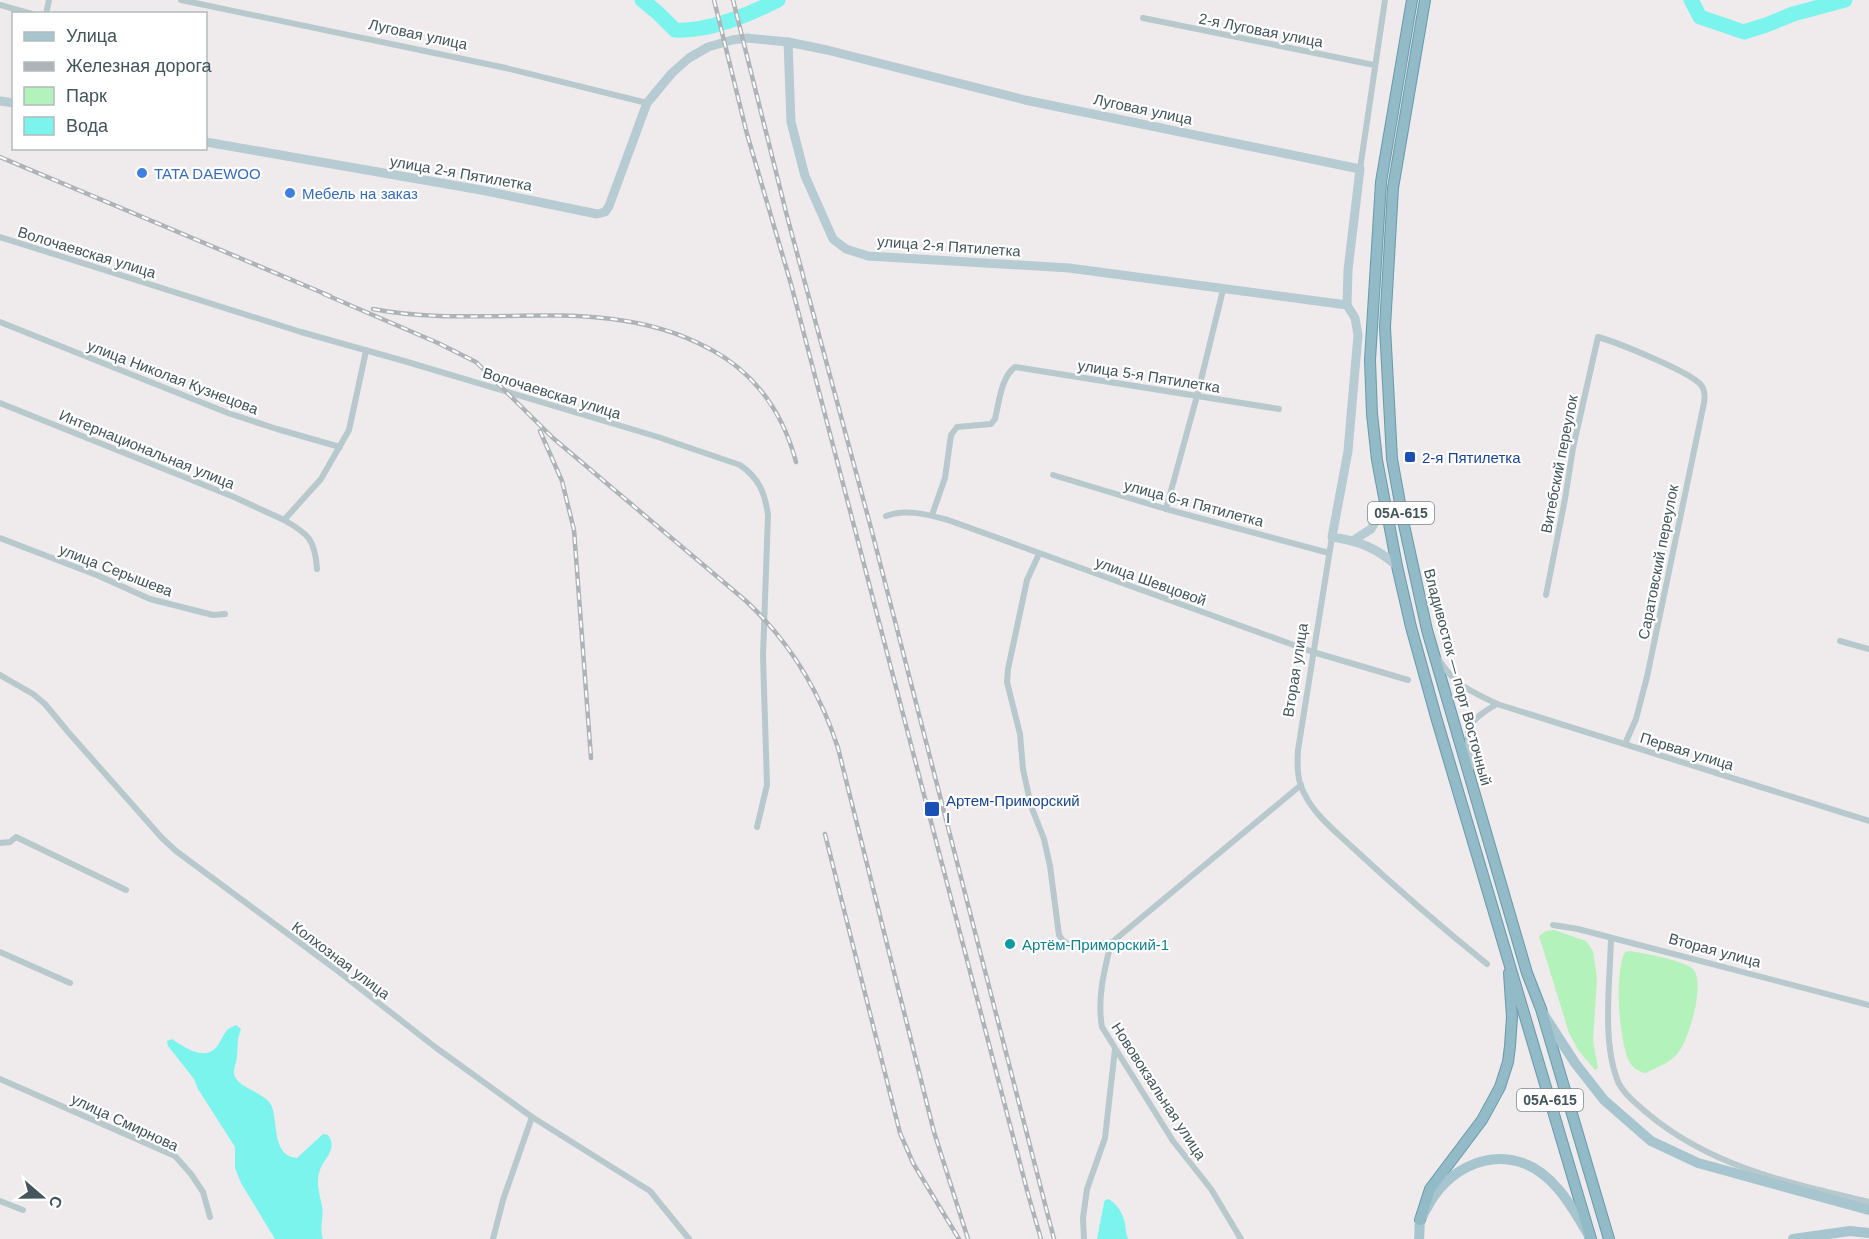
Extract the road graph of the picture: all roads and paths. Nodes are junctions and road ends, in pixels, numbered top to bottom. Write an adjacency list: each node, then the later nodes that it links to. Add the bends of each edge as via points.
1 (181, 0): 10 (street, Луговая улица, via 483,63)
2 (1385, 0): 9 (street)
3 (1412, 0): 24 (highway, Владивосток — порт Восточный / 05А-615, via 1381,182 1373,301 1372,414)
4 (1425, 0): 41 (highway, Владивосток — порт Восточный / 05А-615, via 1393,188 1385,327 1392,459 1406,537)
5 (0, 5): 6 (street)
6 (25, 12)
7 (1143, 18): 9 (street, 2-я Луговая улица)
8 (788, 42): 10 (main road, улица 2-я Пятилетка, via 747,38 708,47 672,72); 12 (main road, Луговая улица, via 1025,100); 14 (main road, улица 2-я Пятилетка, via 791,122 805,176 833,239 846,249 878,256 1069,268)
9 (1374, 65): 12 (street)
10 (647, 103): 11 (main road, улица 2-я Пятилетка, via 609,206 597,214)
11 (207, 142)
12 (1360, 169): 15 (main road)
13 (0, 237): 18 (street, Волочаевская улица)
14 (1223, 290): 15 (main road, улица 2-я Пятилетка); 19 (street)
15 (1347, 305): 29 (main road, Вторая улица, via 1355,318 1358,335 1348,451)
16 (0, 322): 22 (street, улица Николая Кузнецова, via 228,413)
17 (1598, 338): 36 (street, Витебский переулок); 45 (street, Саратовский переулок, via 1685,374 1700,383 1704,392 1647,677)
18 (366, 351): 22 (street, via 349,430); 49 (street, Волочаевская улица, via 740,465 760,484 768,515 763,656 766,785)
19 (1197, 396): 21 (street, улица 5-я Пятилетка); 25 (street); 26 (street, улица 5-я Пятилетка, via 1015,367 1005,378 991,424 957,427 951,435 945,478)
20 (0, 403): 28 (street, Интернациональная улица)
21 (1279, 409)
22 (340, 447): 28 (street, via 321,479)
23 (1053, 475): 25 (street, улица 6-я Пятилетка)
24 (1384, 504): 31 (main road, via 1371,529); 34 (highway, Владивосток — порт Восточный / 05А-615)
25 (1166, 508): 32 (street, улица 6-я Пятилетка)
26 (932, 515): 27 (street, улица Шевцовой, via 896,512); 33 (street, улица Шевцовой)
27 (886, 516)
28 (284, 519): 35 (street, Интернациональная улица, via 308,535 315,549)
29 (1332, 537): 31 (main road); 32 (street, Вторая улица)
30 (0, 538): 37 (street, улица Серышева, via 150,599 213,615)
31 (1354, 540): 34 (main road, via 1376,549)
32 (1329, 553): 40 (street, Вторая улица)
33 (1038, 554): 40 (street, улица Шевцовой); 54 (street, via 1027,580 1007,682 1020,734 1023,769 1044,839 1059,935 1069,944)
34 (1397, 566): 56 (highway, Владивосток — порт Восточный / 05А-615, via 1436,717)
35 (317, 569)
36 (1546, 595)
37 (225, 614)
38 (1840, 641): 39 (street)
39 (1869, 649)
40 (1313, 652): 43 (street, улица Шевцовой); 46 (street, Вторая улица, via 1298,750)
41 (1436, 656): 44 (street, Первая улица, via 1451,678); 47 (highway, Владивосток — порт Восточный / 05А-615)
42 (0, 675): 63 (street, Колхозная улица, via 45,704 177,851)
43 (1408, 680)
44 (1497, 704): 45 (street, Первая улица); 47 (street, via 1477,716 1469,727)
45 (1625, 744): 48 (street, Первая улица)
46 (1301, 785): 54 (street); 57 (street, Вторая улица, via 1311,804 1349,844)
47 (1473, 788): 60 (highway, Владивосток — порт Восточный / 05А-615)
48 (1869, 821)
49 (757, 827)
50 (0, 843): 51 (street, via 16,837)
51 (126, 890)
52 (1553, 925): 53 (street, Вторая улица)
53 (1611, 938): 59 (street, Вторая улица); 65 (street, via 1609,1053 1617,1081 1637,1104 1703,1152 1801,1186)
54 (1111, 943): 61 (street, Нововокзальная улица, via 1099,1011 1102,1027)
55 (0, 952): 58 (street)
56 (1509, 961): 69 (highway, via 1511,1034 1500,1087 1482,1120 1430,1190); 76 (highway, Владивосток — порт Восточный / 05А-615)
57 (1487, 964)
58 (70, 983)
59 (1869, 1005)
60 (1540, 1010): 67 (main road, via 1604,1100 1651,1142 1698,1163); 77 (highway, Владивосток — порт Восточный / 05А-615)
61 (1115, 1048): 73 (street, via 1105,1138 1087,1189); 74 (street, Нововокзальная улица)
62 (0, 1079): 68 (street, улица Смирнова, via 175,1156 203,1192)
63 (532, 1117): 71 (street); 72 (street, Колхозная улица, via 650,1191)
64 (0, 1201): 66 (street)
65 (1869, 1202)
66 (23, 1210)
67 (1869, 1210)
68 (210, 1217)
69 (1420, 1220): 75 (main road); 76 (main road, via 1436,1192 1458,1172 1477,1161 1497,1159 1522,1163 1540,1173 1566,1197)
70 (1869, 1233): 78 (main road, via 1850,1231)
71 (493, 1239)
72 (690, 1239)
73 (1084, 1239)
74 (1241, 1239)
75 (1419, 1239)
76 (1591, 1239)
77 (1609, 1239)
78 (1793, 1239)

